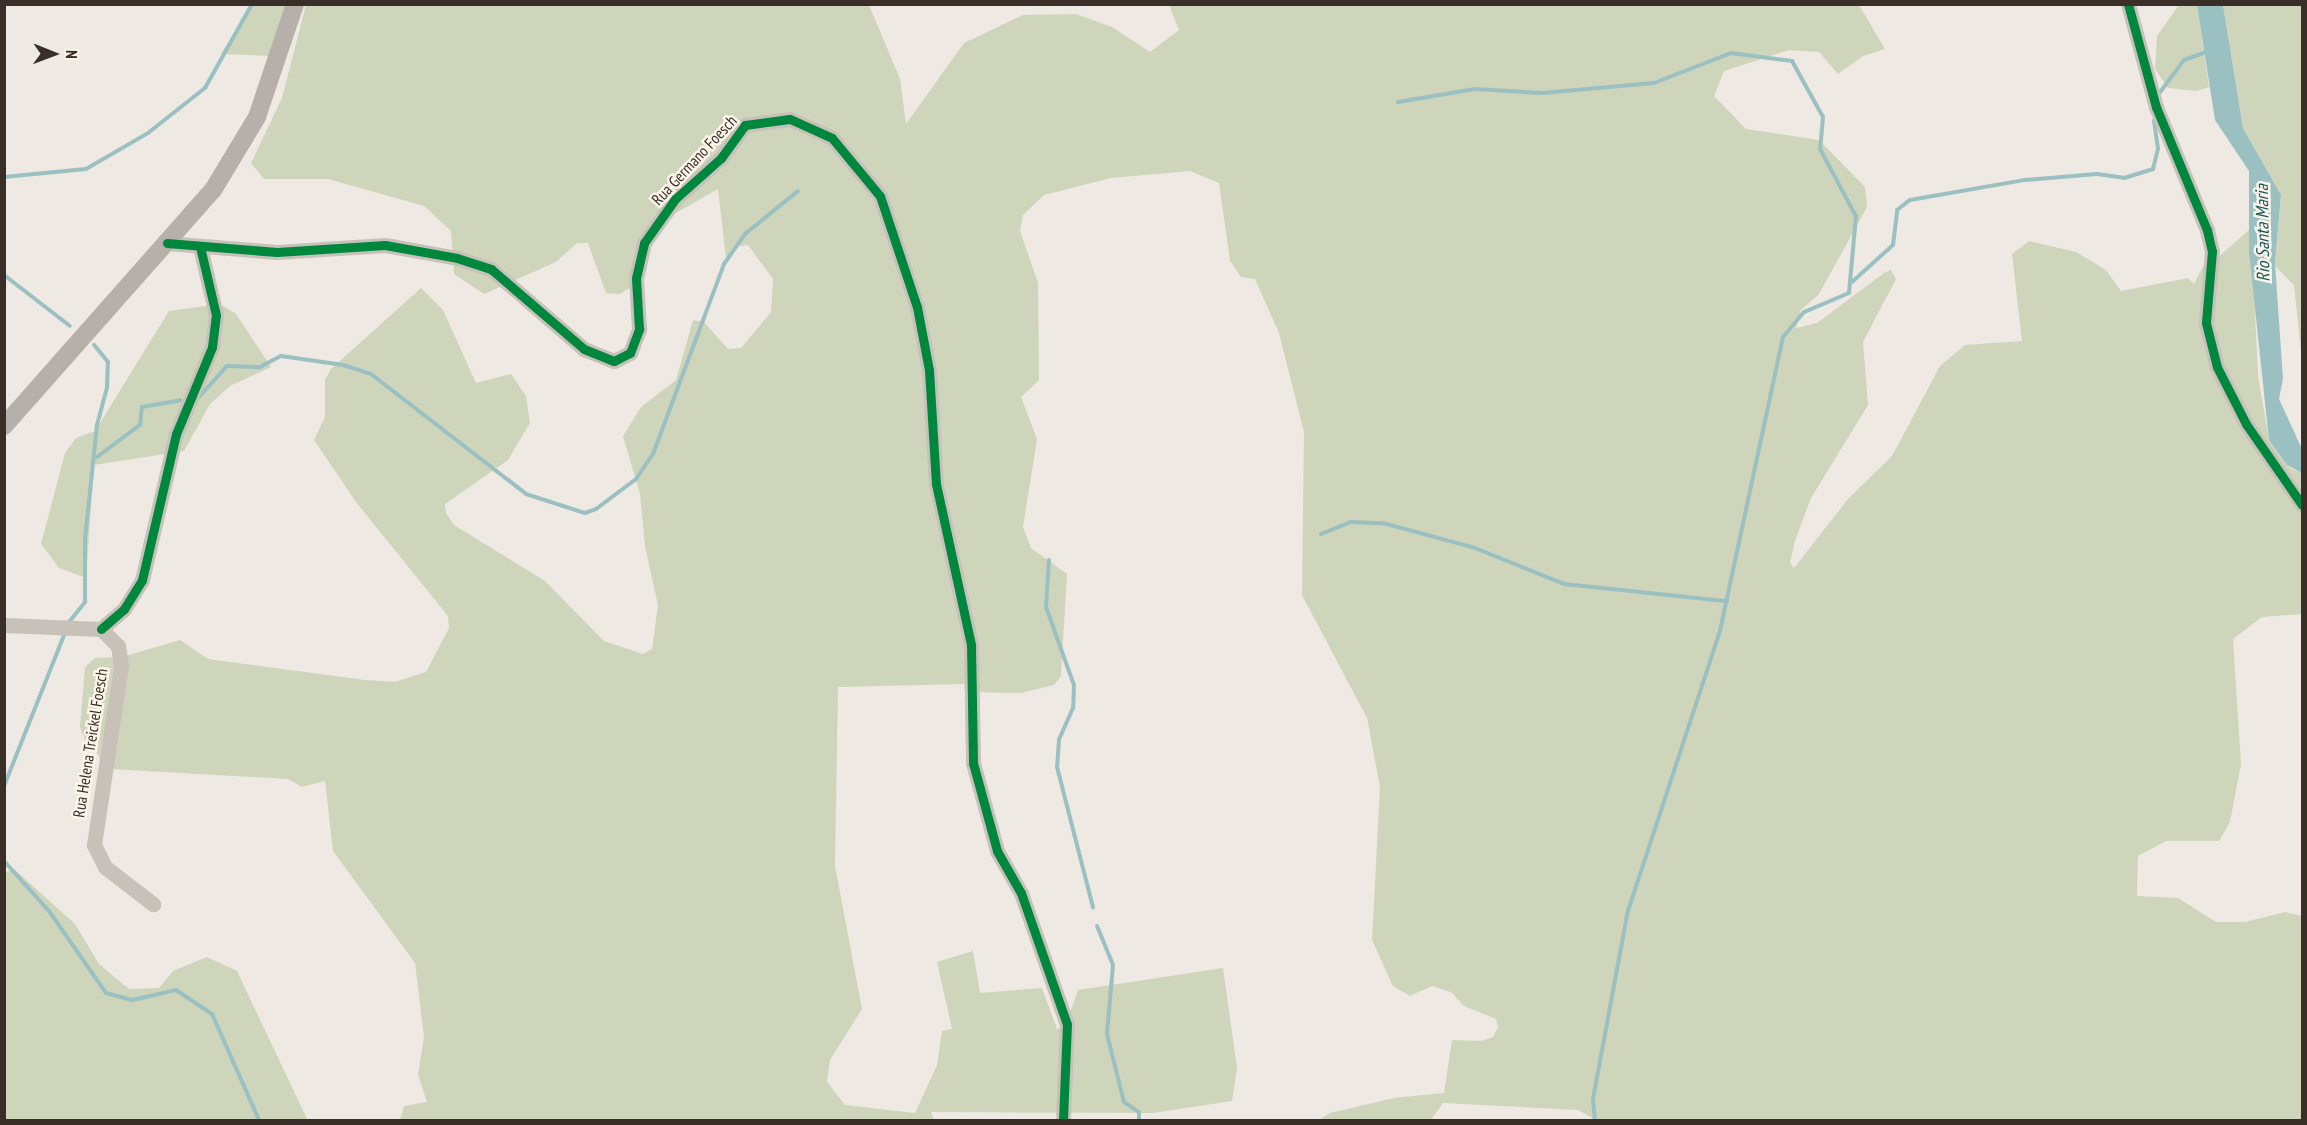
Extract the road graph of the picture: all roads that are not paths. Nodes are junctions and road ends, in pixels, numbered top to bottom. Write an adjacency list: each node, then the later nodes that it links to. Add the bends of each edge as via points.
1 (295, 4): 3 (main road, via 274,74 237,154)
2 (2128, 4): 6 (street, via 2156,107 2207,230 2212,251 2206,323 2217,367 2246,424)
3 (167, 243): 4 (street, Rua Germano Foesch); 5 (main road)
4 (200, 247): 8 (street, via 216,315 212,347 176,434 142,580 123,609); 10 (street, Rua Germano Foesch, via 277,252 385,244 457,258 491,269 584,349 614,361 630,353 639,329 636,278 644,243 675,199 721,158 745,125 774,118 808,126 832,138 869,179 895,227 929,370 936,484 971,645 973,763 998,851 1021,893 1067,1024)
5 (4, 426)
6 (2302, 505)
7 (4, 625): 8 (street)
8 (101, 629): 9 (street, Rua Helena Treickel Foesch, via 118,646 121,666 94,845 105,867)
9 (153, 904)
10 (1063, 1120)

